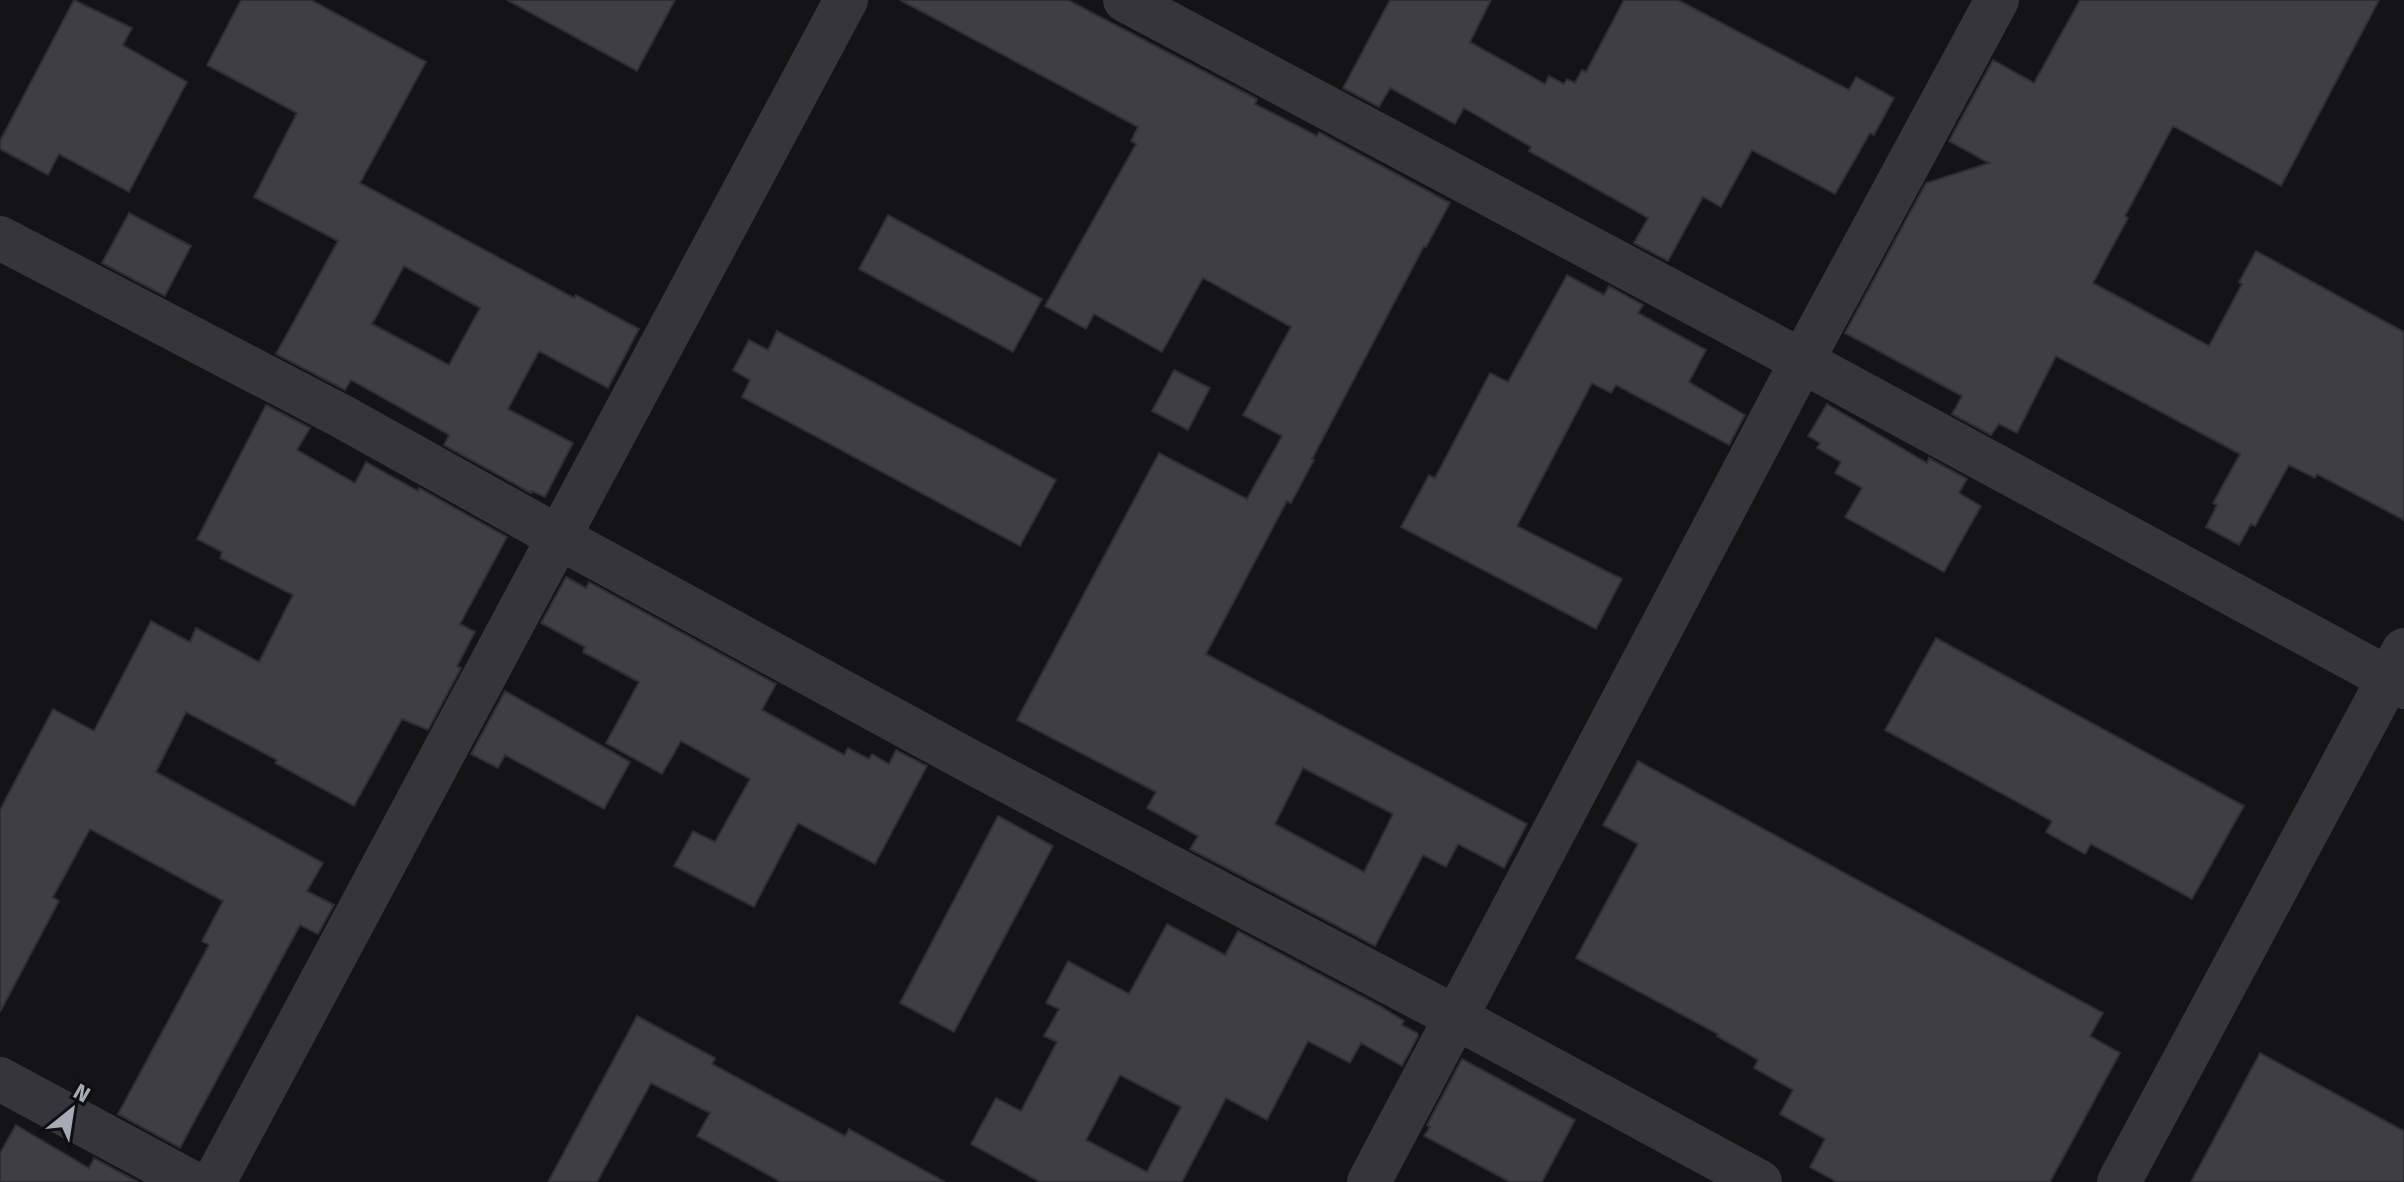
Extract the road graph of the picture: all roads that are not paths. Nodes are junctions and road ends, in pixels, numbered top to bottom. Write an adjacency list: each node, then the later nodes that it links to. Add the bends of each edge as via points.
1 (846, 0): 6 (street)
2 (1125, 0): 5 (street)
3 (1997, 0): 5 (street)
4 (0, 238): 6 (street, via 343,417)
5 (1802, 361): 7 (street); 8 (street)
6 (560, 538): 8 (street); 11 (street)
7 (2399, 672): 14 (street)
8 (1457, 1018): 12 (street); 13 (street)
9 (0, 1079): 10 (street)
10 (191, 1182)
11 (214, 1182)
12 (1369, 1182)
13 (1760, 1182)
14 (2119, 1182)

